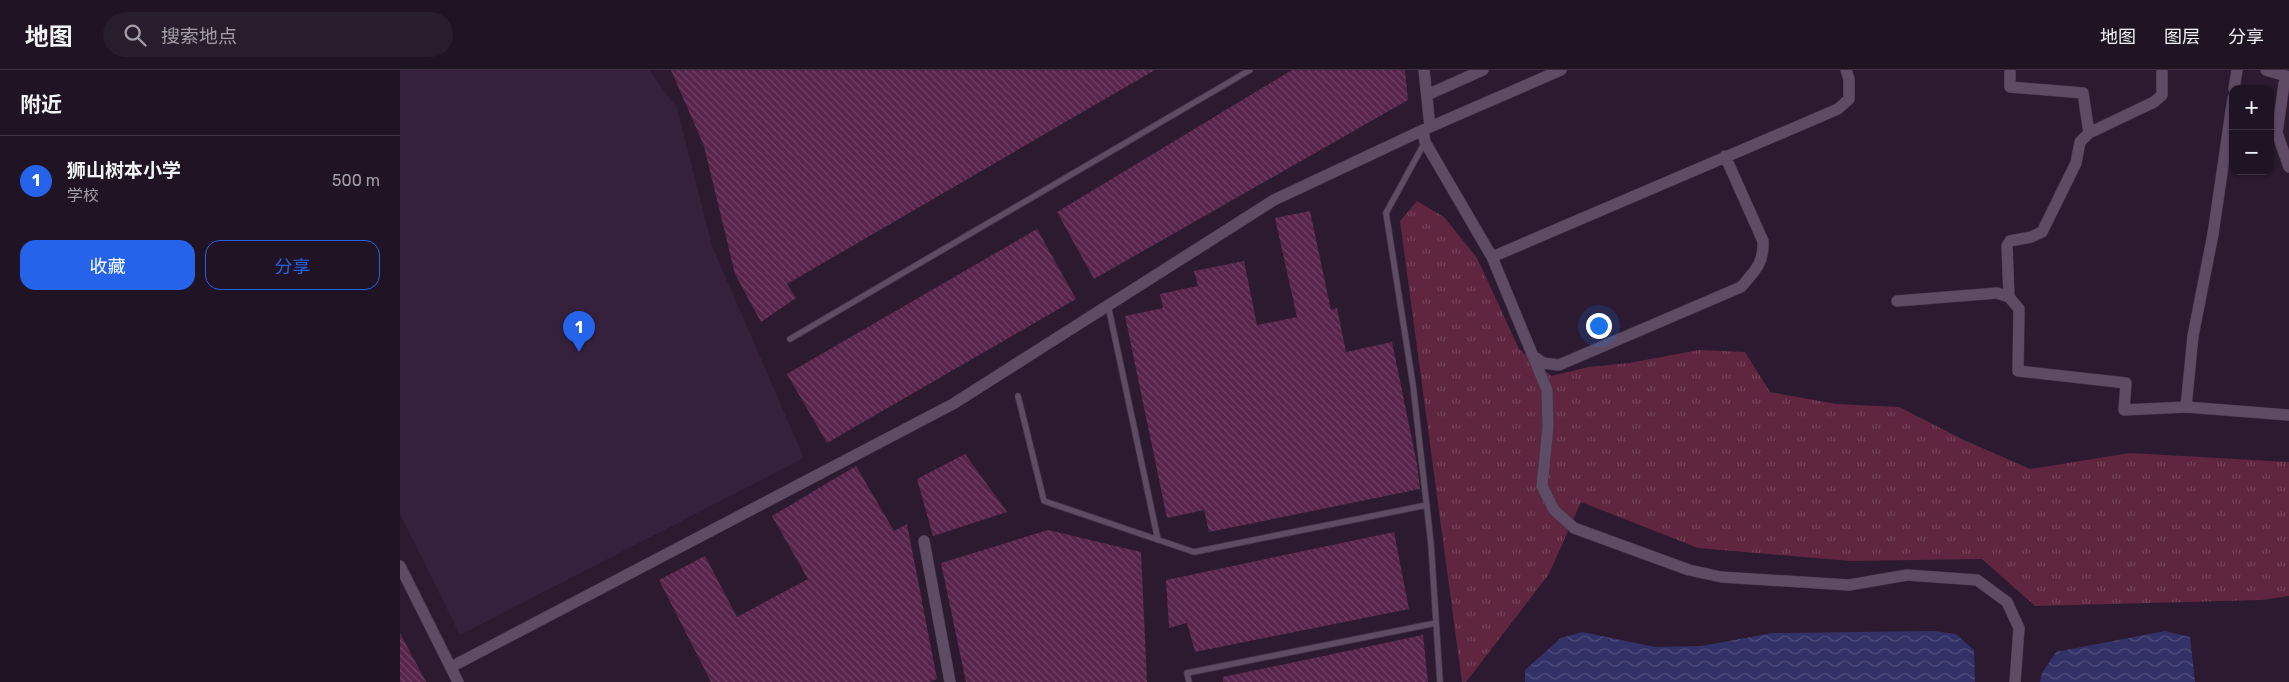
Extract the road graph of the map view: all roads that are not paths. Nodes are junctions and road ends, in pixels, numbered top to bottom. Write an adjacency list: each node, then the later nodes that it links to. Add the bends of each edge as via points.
1 (1250, 70): 23 (lane)
2 (1424, 70): 12 (street)
3 (1483, 70): 12 (street)
4 (1561, 70): 14 (street)
5 (1846, 70): 17 (street, via 1849,99 1838,109)
6 (2010, 70): 15 (street, via 2010,87 2083,93)
7 (2162, 70): 15 (street, via 2162,95)
8 (2237, 70): 11 (street)
9 (2266, 70): 10 (street)
10 (2287, 77): 18 (street, via 2277,133)
11 (2235, 85)
12 (1427, 95): 14 (street)
13 (2229, 125): 26 (street, via 2213,234 2192,336)
14 (1427, 128): 16 (street); 22 (street, via 1274,200)
15 (2089, 134): 20 (street, via 2080,142 2076,163 2042,232 2010,241 2007,246)
16 (1425, 142): 19 (street); 28 (lane, via 1386,213 1413,385)
17 (1725, 156): 19 (street); 24 (street, via 1763,241 1764,254 1757,269 1741,287 1559,365 1543,363)
18 (2289, 167)
19 (1492, 257): 24 (street)
20 (2010, 297): 21 (street, via 1997,293); 26 (street, via 2019,309 2018,371 2126,383 2124,410)
21 (1897, 301)
22 (1108, 305): 29 (lane); 33 (street, via 954,404)
23 (790, 339)
24 (1536, 358): 38 (street, via 1547,390 1548,426 1542,486 1554,510 1574,528 1689,570 1721,577 1849,585 1907,575 1977,580 2007,602 2019,628)
25 (1018, 396): 29 (lane, via 1044,501)
26 (2186, 407): 27 (street)
27 (2289, 415)
28 (1427, 505): 29 (lane, via 1194,552); 32 (lane)
29 (1158, 540)
30 (924, 541): 35 (street)
31 (400, 566): 33 (street)
32 (1436, 623): 36 (lane, via 1187,673); 37 (lane)
33 (451, 667): 34 (street)
34 (458, 682)
35 (950, 682)
36 (1188, 682)
37 (1440, 682)
38 (2015, 682)

